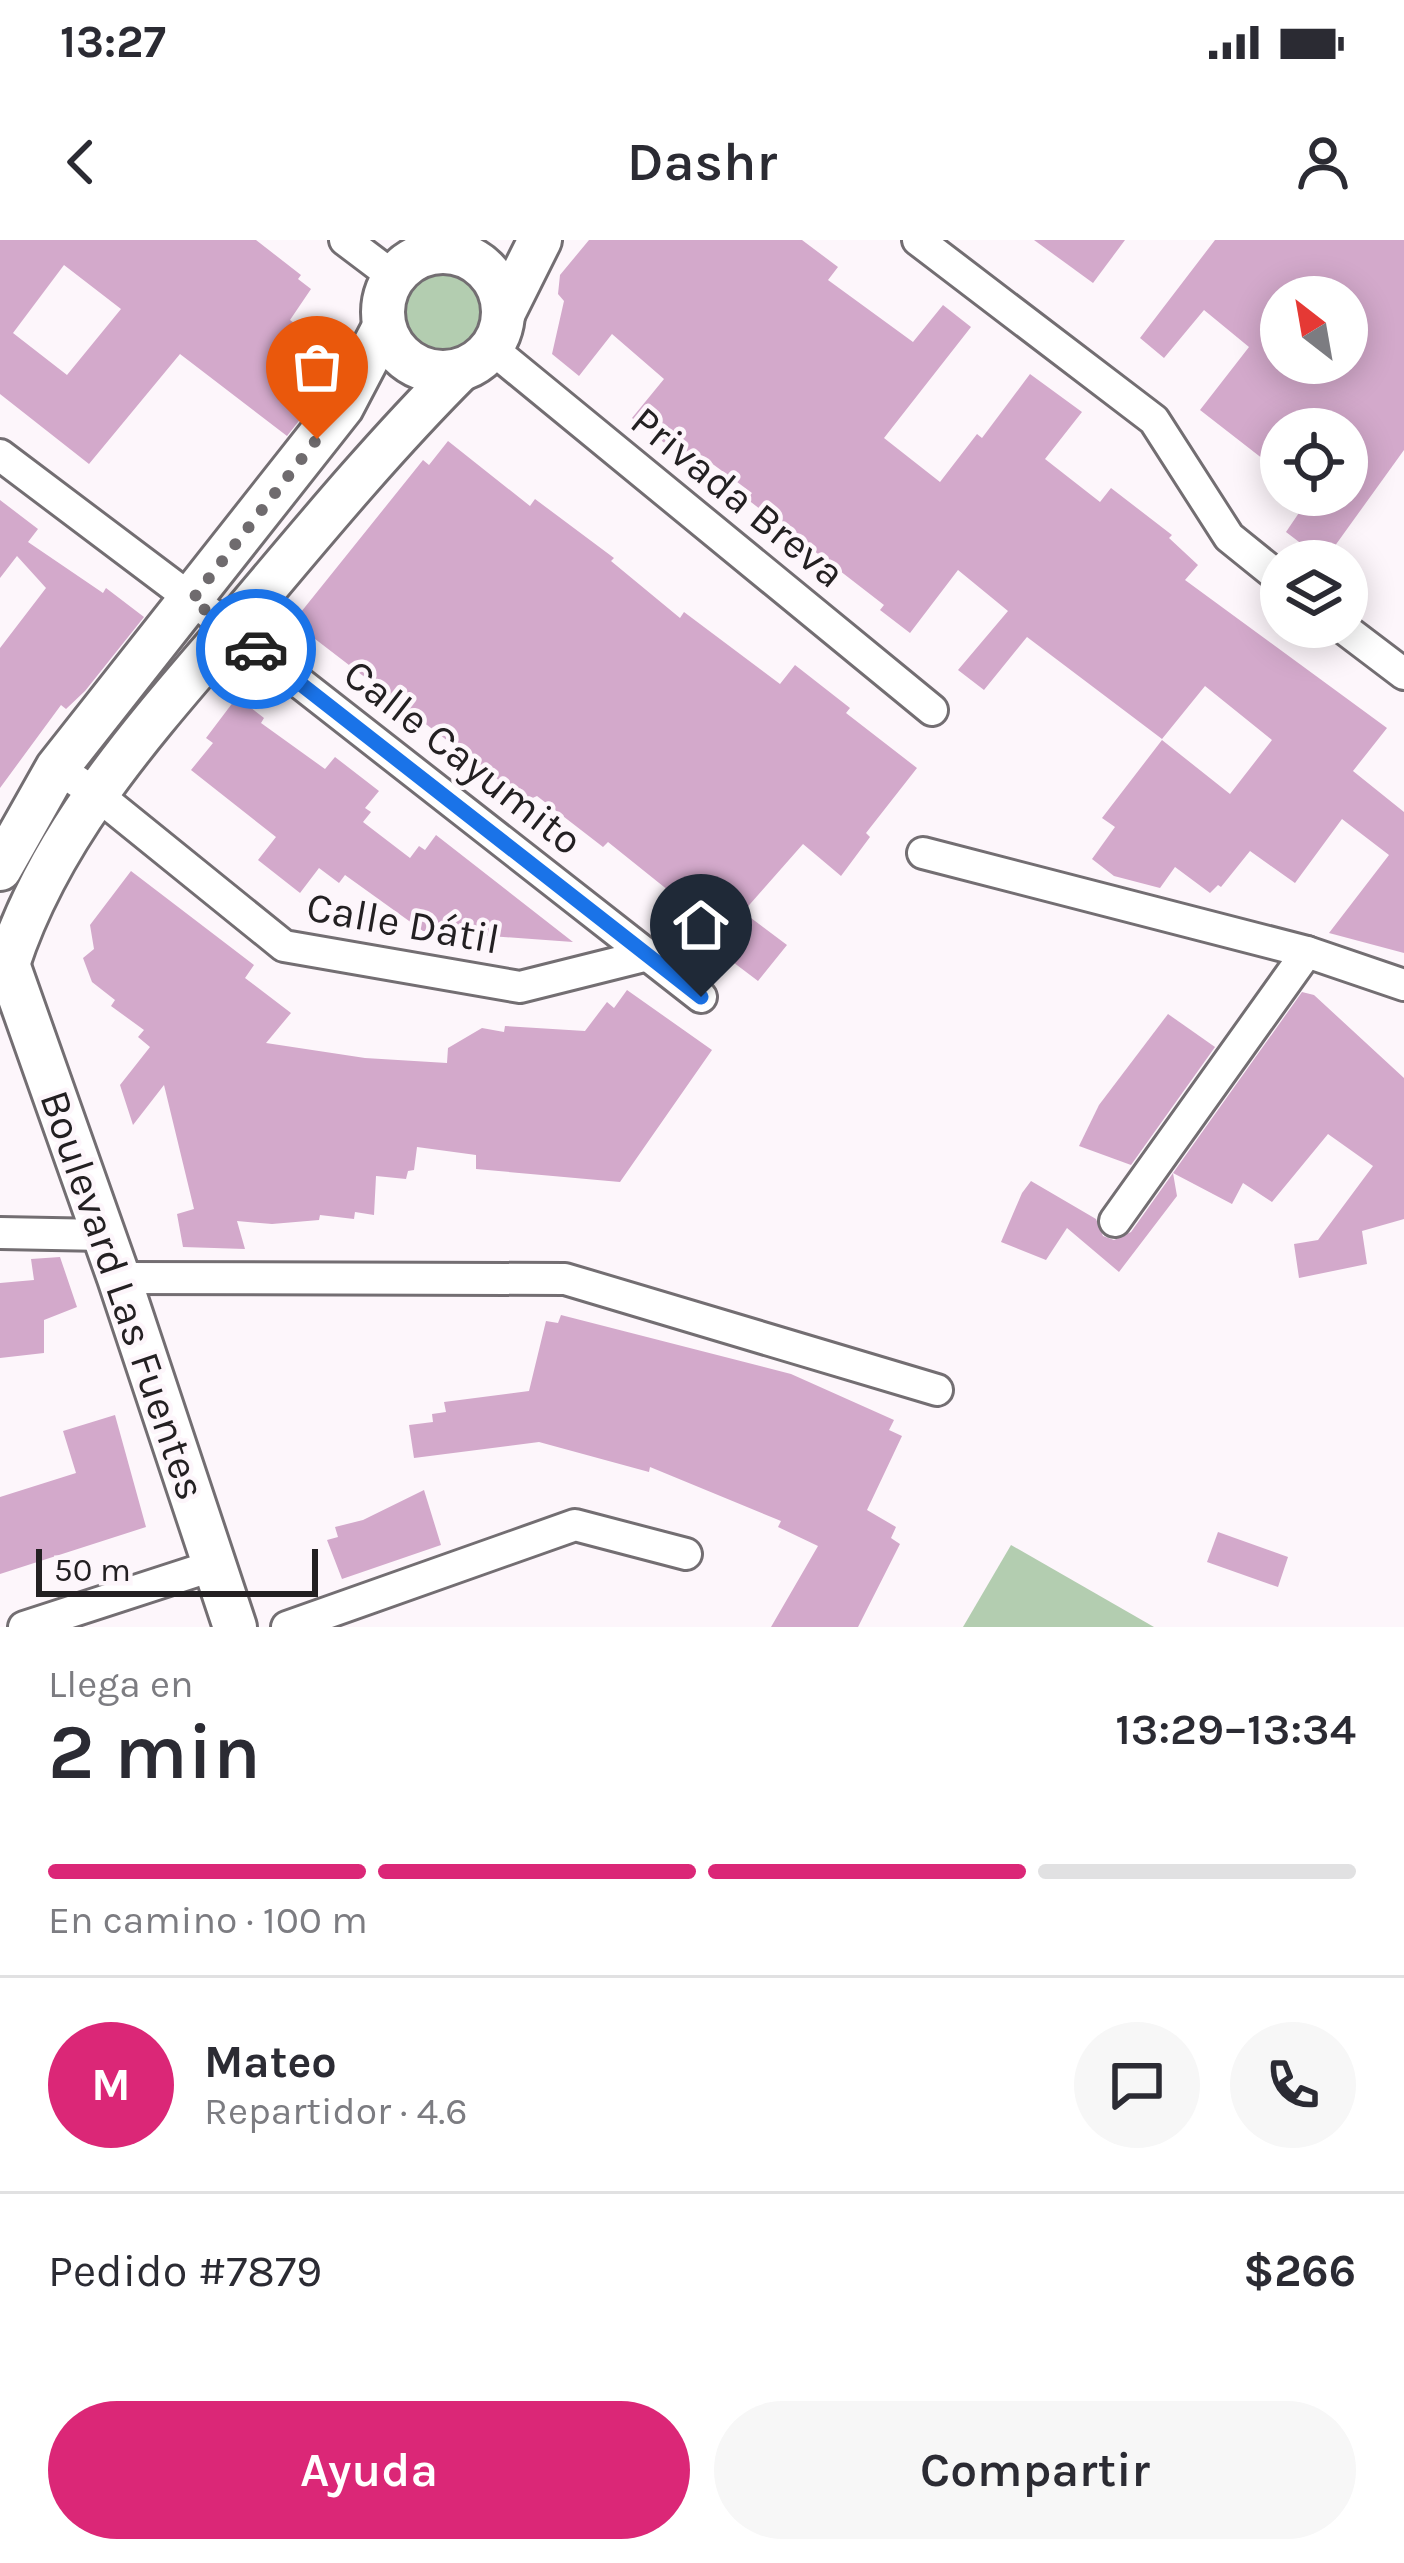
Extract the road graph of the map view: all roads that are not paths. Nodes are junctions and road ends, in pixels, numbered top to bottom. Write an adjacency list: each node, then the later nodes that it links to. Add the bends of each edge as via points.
1 (345, 240): 5 (street)
2 (540, 240): 7 (street, Boulevard Las Fuentes)
3 (918, 240): 9 (street, via 1154,420 1229,537)
4 (445, 246): 5 (street); 7 (street, via 475,260 500,292)
5 (394, 277): 6 (street)
6 (384, 326): 7 (street, via 404,359 440,373); 10 (street, via 342,407)
7 (485, 343): 11 (street, Boulevard Las Fuentes); 14 (street, Privada Breva)
8 (0, 455): 10 (street, Calle Cayumito)
9 (1260, 562)
10 (192, 600): 11 (street, Calle Cayumito); 15 (street)
11 (231, 629): 16 (street, Boulevard Las Fuentes); 21 (street, Calle Cayumito)
12 (1368, 647): 13 (street)
13 (1404, 674)
14 (932, 710)
15 (57, 768): 16 (street, Calle Dátil); 18 (street)
16 (95, 793): 19 (street, Boulevard Las Fuentes); 21 (street, Calle Dátil, via 284,946 520,987)
17 (923, 853): 20 (street)
18 (0, 869)
19 (7, 940): 26 (street, Boulevard Las Fuentes)
20 (1307, 952): 22 (street); 24 (street)
21 (648, 955): 23 (street, Calle Cayumito)
22 (1404, 985)
23 (701, 997)
24 (1115, 1221)
25 (0, 1233): 26 (street)
26 (104, 1235): 27 (street, Boulevard Las Fuentes)
27 (119, 1278): 28 (street, via 565,1279); 30 (street, Boulevard Las Fuentes)
28 (937, 1390)
29 (686, 1554): 33 (street, via 575,1525)
30 (215, 1565): 31 (street); 32 (street, Boulevard Las Fuentes)
31 (24, 1627)
32 (235, 1627)
33 (287, 1627)

